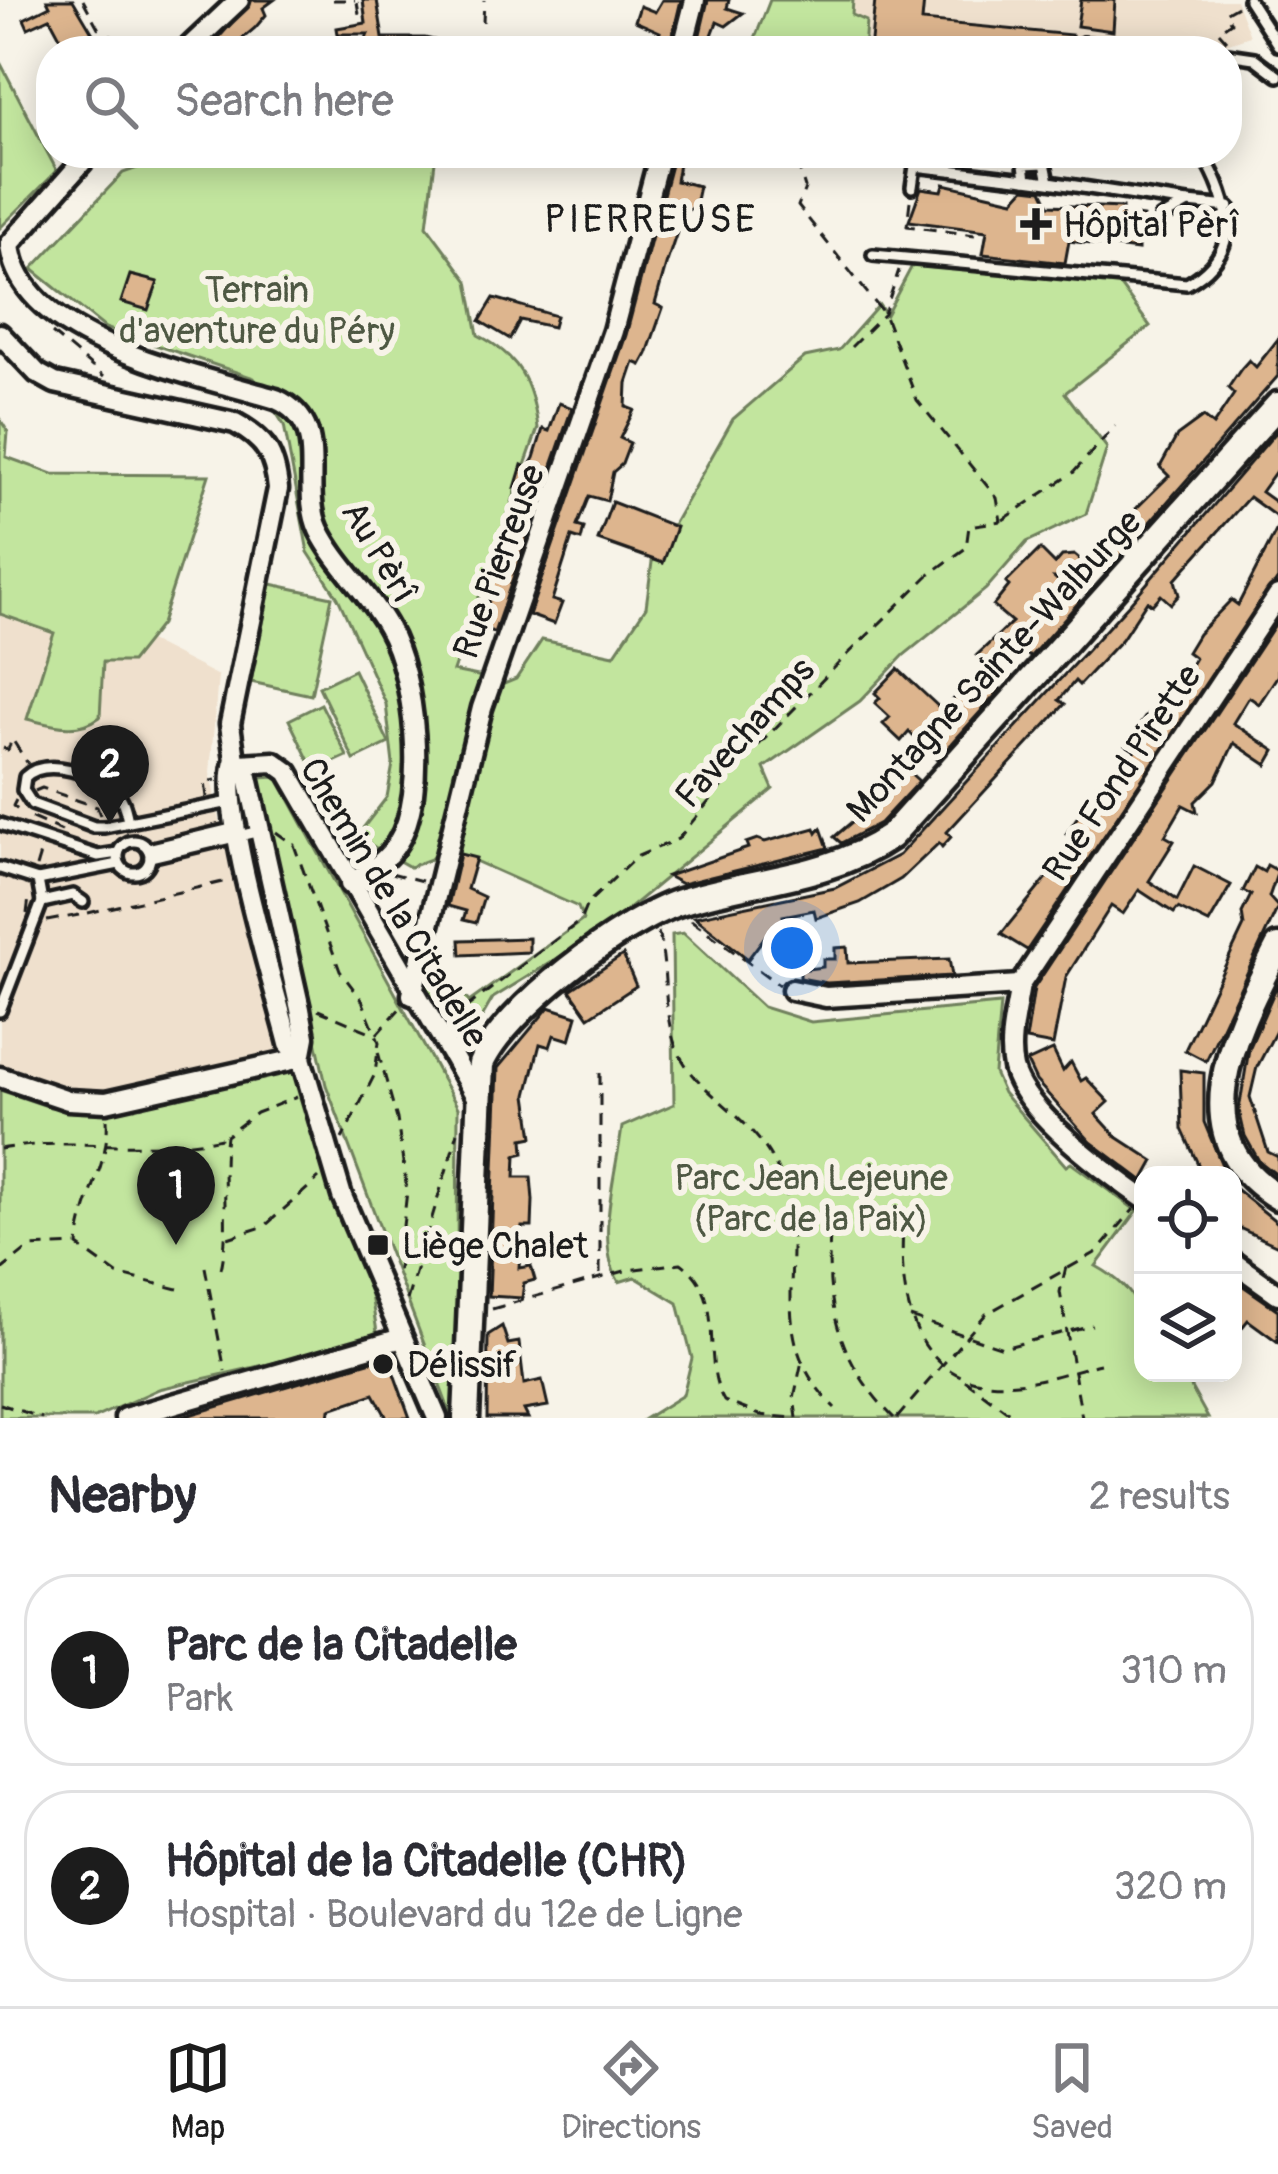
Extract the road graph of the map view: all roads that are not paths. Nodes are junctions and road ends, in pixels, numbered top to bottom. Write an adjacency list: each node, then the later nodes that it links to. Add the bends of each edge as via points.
1 (239, 0): 4 (street)
2 (695, 0): 5 (street)
3 (1248, 0): 6 (lane)
4 (201, 36)
5 (686, 36)
6 (1278, 44)
7 (1242, 56): 8 (lane)
8 (1278, 76)
9 (77, 168): 22 (street, Au Pèrî)
10 (656, 168): 43 (street, Rue Pierreuse, via 613,331 482,708)
11 (915, 168): 18 (lane)
12 (932, 168): 16 (lane)
13 (1025, 168): 16 (lane)
14 (1046, 168): 17 (lane)
15 (1211, 168): 20 (lane)
16 (1026, 179): 17 (lane)
17 (1049, 182): 19 (lane)
18 (912, 188)
19 (1188, 203): 20 (lane); 21 (lane)
20 (1229, 208): 23 (lane, via 1224,246 1187,284)
21 (1161, 218)
22 (5, 248): 38 (street, Au Pèrî, via 41,305 107,345 286,404 308,425 319,529 385,622 409,693 411,812 397,845)
23 (873, 255)
24 (0, 334): 27 (street, via 37,373 235,423 274,457 278,489 230,724)
25 (1278, 405): 47 (street, Montagne Sainte-Walburge, via 891,836 856,860 665,909 530,998 494,1035)
26 (1278, 596): 41 (street, Rue Fond Pirette)
27 (238, 762): 28 (street, via 230,772); 38 (street, Chemin de la Citadelle, via 274,762 288,772)
28 (242, 799): 29 (lane); 31 (street); 32 (street)
29 (128, 821): 29 (lane, via 94,827 32,804 23,790 32,770 52,766 117,794)
30 (0, 824): 34 (lane, via 48,831)
31 (260, 831): 32 (lane); 45 (street, via 300,1009)
32 (237, 832): 33 (lane); 45 (street, via 289,1044)
33 (149, 853): 34 (lane, via 132,841); 34 (lane, via 138,873)
34 (118, 858): 36 (lane)
35 (0, 868): 37 (lane)
36 (71, 874): 37 (lane); 39 (lane, via 78,899)
37 (35, 880): 39 (lane)
38 (350, 884): 43 (street, Chemin de la Citadelle)
39 (42, 902): 44 (lane)
40 (1278, 946): 49 (street, via 1238,1025 1221,1094 1240,1160)
41 (1020, 985): 42 (street, via 826,997); 48 (street, via 1012,1052 1019,1084 1083,1153)
42 (792, 990)
43 (412, 995): 47 (street, Chemin de la Citadelle)
44 (0, 1011)
45 (301, 1058): 46 (street, via 106,1102 68,1100); 52 (street, via 332,1161 400,1310)
46 (0, 1077)
47 (471, 1107): 56 (street, Montagne Sainte-Walburge)
48 (1134, 1191)
49 (1278, 1197)
50 (1242, 1268): 51 (street)
51 (1278, 1294)
52 (403, 1338): 53 (street, via 228,1385); 55 (street)
53 (172, 1410): 54 (street)
54 (125, 1418)
55 (437, 1418)
56 (466, 1418)

